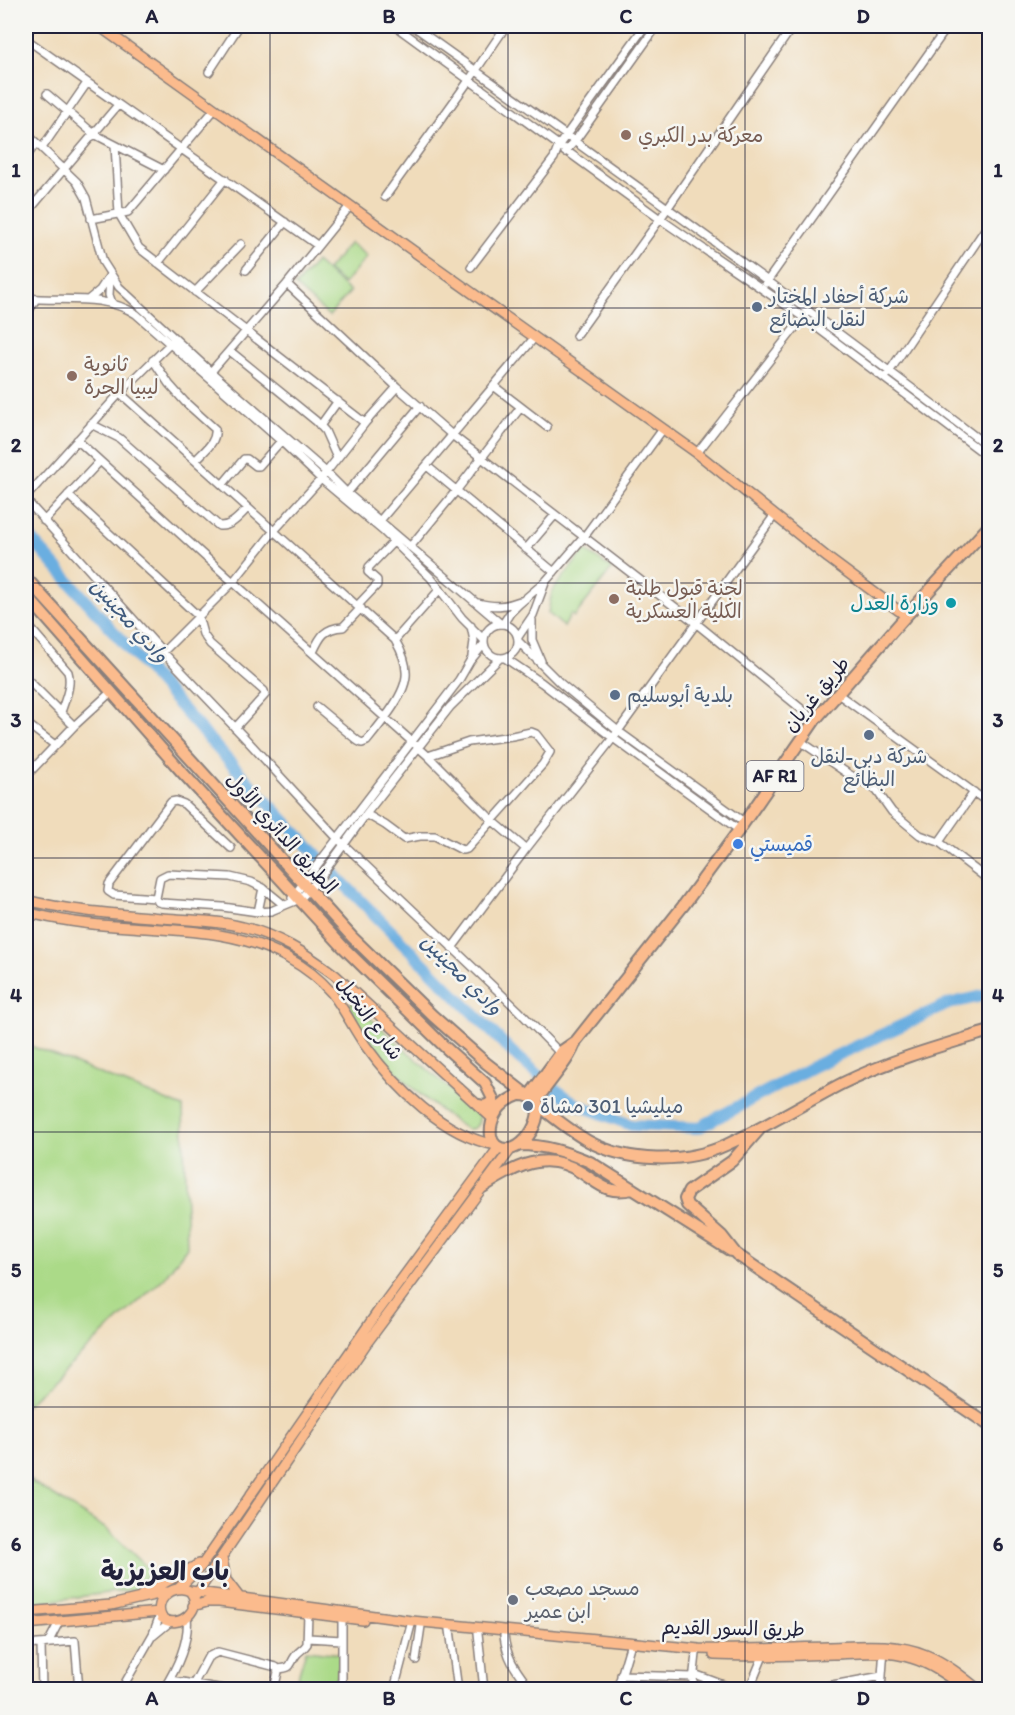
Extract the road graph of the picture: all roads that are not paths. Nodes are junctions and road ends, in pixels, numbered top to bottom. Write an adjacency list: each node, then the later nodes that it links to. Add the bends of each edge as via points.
1 (32, 26): 11 (street)
2 (239, 26): 15 (street)
3 (395, 26): 13 (street)
4 (413, 26): 12 (street)
5 (506, 26): 14 (street)
6 (645, 26): 24 (street)
7 (657, 26): 25 (street)
8 (792, 26): 38 (street)
9 (948, 26): 51 (street)
10 (105, 27): 20 (main road)
11 (26, 37): 17 (street)
12 (432, 39): 13 (street); 14 (street)
13 (427, 48): 16 (street)
14 (475, 70): 16 (street); 24 (street)
15 (209, 72)
16 (470, 79): 27 (street); 36 (street)
17 (87, 83): 19 (street); 21 (street)
18 (47, 94): 21 (street)
19 (118, 105): 23 (street); 29 (street)
20 (215, 109): 29 (street); 37 (main road)
21 (67, 112): 23 (street); 28 (street)
22 (26, 133): 28 (street)
23 (94, 134): 26 (street); 33 (street)
24 (566, 135): 25 (street); 27 (street)
25 (575, 141): 30 (street); 38 (street)
26 (115, 145): 34 (street); 40 (street)
27 (559, 145): 30 (street); 32 (street)
28 (39, 146): 31 (street); 33 (street)
29 (181, 150): 34 (street); 35 (street)
30 (567, 151): 32 (street); 42 (street)
31 (26, 157)
32 (554, 158): 48 (street)
33 (64, 169): 39 (street); 41 (street, via 86,198)
34 (164, 170): 40 (street, via 129,212)
35 (225, 179): 43 (street); 47 (street)
36 (385, 197)
37 (350, 206): 46 (street); 63 (main road)
38 (667, 208): 42 (street); 51 (street)
39 (26, 214)
40 (119, 214): 41 (street); 47 (street, via 139,248)
41 (91, 219): 50 (street)
42 (660, 219): 53 (street); 62 (street)
43 (285, 222): 46 (street); 49 (street)
44 (990, 222): 67 (street)
45 (241, 244): 54 (street)
46 (317, 245): 52 (street)
47 (158, 263): 54 (street)
48 (471, 267)
49 (246, 270)
50 (110, 275): 57 (street); 58 (street); 64 (street)
51 (767, 281): 53 (street); 59 (street)
52 (287, 284): 61 (street); 70 (street)
53 (762, 289): 59 (street)
54 (195, 292): 61 (street)
55 (26, 298): 56 (street)
56 (36, 299): 57 (street); 60 (street)
57 (89, 300): 58 (street)
58 (112, 303): 64 (street, via 136,314)
59 (806, 314): 67 (street); 69 (street); 85 (street)
60 (26, 315)
61 (246, 332): 65 (street); 73 (street)
62 (576, 336)
63 (536, 337): 71 (street); 80 (main road)
64 (172, 341): 66 (street); 68 (street)
65 (230, 351): 68 (street); 78 (street)
66 (153, 360): 72 (street); 90 (street, via 185,402 215,429 213,442)
67 (890, 370): 69 (street); 84 (street)
68 (210, 374): 83 (street); 92 (street)
69 (885, 379): 88 (street)
70 (397, 387): 74 (street); 76 (street)
71 (495, 387): 75 (street); 81 (street)
72 (120, 393): 77 (street); 90 (street)
73 (338, 402): 76 (street); 78 (street)
74 (420, 406): 81 (street); 95 (street)
75 (521, 407): 79 (street); 87 (street)
76 (365, 423): 86 (street)
77 (91, 424): 82 (street); 98 (street, via 119,438 219,526 231,524)
78 (320, 426): 86 (street)
79 (547, 427)
80 (663, 429): 85 (main road); 105 (street)
81 (452, 435): 87 (street); 91 (street)
82 (77, 440): 89 (street); 97 (street)
83 (281, 441): 92 (street); 93 (street, via 259,466 244,459)
84 (990, 448)
85 (697, 453): 100 (main road)
86 (337, 458): 92 (street)
87 (482, 458): 94 (street); 99 (street)
88 (990, 458)
89 (100, 460): 96 (street); 112 (street)
90 (196, 460): 93 (street)
91 (427, 466): 94 (street); 102 (street)
92 (323, 475): 95 (street); 102 (street); 104 (street)
93 (223, 484): 98 (street)
94 (456, 491): 107 (street); 108 (street)
95 (347, 492): 102 (street)
96 (68, 495): 101 (street); 119 (street)
97 (26, 499): 101 (street)
98 (248, 508): 104 (street)
99 (555, 515): 105 (street); 108 (street)
100 (774, 516): 120 (main road); 123 (street)
101 (44, 521): 128 (street)
102 (378, 523): 106 (street); 107 (street)
103 (990, 525): 120 (highway, طريق غريان / AF R1)
104 (273, 532): 112 (street); 117 (street)
105 (584, 537): 109 (street); 123 (street)
106 (394, 541): 113 (street); 117 (street, via 368,569 378,585)
107 (410, 547): 116 (street)
108 (526, 549): 109 (street)
109 (554, 572): 111 (street)
110 (26, 578): 161 (highway, الطريق الدائري الأول)
111 (546, 581): 115 (street); 118 (street)
112 (233, 582): 119 (street); 129 (street)
113 (440, 589): 124 (street); 125 (street)
114 (26, 595): 134 (highway, الطريق الدائري الأول)
115 (525, 599): 116 (street, via 504,606); 122 (street)
116 (477, 603): 122 (street)
117 (359, 607): 125 (street); 129 (street, via 343,627 333,627 320,637)
118 (533, 615): 126 (street); 132 (street, via 532,640)
119 (198, 616): 128 (street); 142 (street, via 210,644 266,693)
120 (906, 616): 135 (highway, طريق غريان / AF R1)
121 (26, 623): 137 (street, via 68,672 70,678)
122 (502, 624): 126 (street, via 513,628); 127 (street, via 491,627)
123 (697, 624): 139 (street); 143 (street)
124 (471, 626): 127 (street); 131 (street, via 474,641)
125 (395, 640): 138 (street, via 404,654 406,685)
126 (519, 640): 130 (street, via 515,652); 132 (street)
127 (484, 642): 130 (street, via 489,654); 131 (street)
128 (163, 652): 142 (street)
129 (313, 652): 138 (street)
130 (502, 658): 144 (street, via 542,683); 146 (street)
131 (470, 661): 146 (street)
132 (543, 666): 143 (street)
133 (26, 678): 137 (street)
134 (112, 691): 141 (street); 165 (highway, الطريق الدائري الأول)
135 (838, 694): 139 (highway, طريق غريان / AF R1); 150 (street)
136 (317, 707): 138 (street, via 362,743)
137 (61, 712): 141 (street)
138 (385, 718): 146 (street)
139 (815, 720): 145 (highway, طريق غريان / AF R1)
140 (26, 723): 147 (street)
141 (74, 726): 147 (street)
142 (235, 728): 155 (street)
143 (618, 731): 144 (street); 154 (street)
144 (613, 738): 154 (street); 159 (street)
145 (800, 741): 154 (highway, طريق غريان / AF R1); 156 (street, via 877,791 892,812 920,835)
146 (415, 744): 148 (street); 152 (street); 155 (street)
147 (55, 745): 149 (street)
148 (428, 756): 153 (street); 153 (street, via 469,742 536,734 550,752 548,758)
149 (26, 776)
150 (974, 792): 151 (street); 156 (street)
151 (990, 804)
152 (366, 814): 153 (street, via 404,839 435,836 462,850); 157 (street)
153 (493, 821): 159 (street)
154 (741, 826): 170 (highway, طريق غريان / AF R1)
155 (335, 841): 157 (street); 161 (street)
156 (939, 842): 160 (street)
157 (342, 847): 161 (street, via 319,879); 168 (street)
158 (231, 849): 163 (street, via 184,804 171,802 107,887 114,895)
159 (526, 849): 168 (street)
160 (990, 881)
161 (306, 886): 165 (street); 173 (highway, الطريق الدائري الأول, via 433,1016 486,1063)
162 (263, 888): 163 (street, via 230,877 168,874 160,878); 165 (street); 167 (street)
163 (156, 898): 167 (street, via 160,903)
164 (26, 900): 175 (main road, via 91,912 230,924 284,942 341,980)
165 (292, 900): 167 (street, via 271,911); 174 (highway, الطريق الدائري الأول, via 482,1079)
166 (26, 912): 178 (main road, شارع النخيل, via 94,924 218,934 280,954 324,985 375,1058 415,1101 460,1133)
167 (258, 912)
168 (452, 948): 171 (street)
169 (990, 1031): 177 (highway, الطريق الدائري الأول, via 886,1064)
170 (576, 1041): 171 (highway, طريق غريان); 172 (highway, طريق غريان, via 570,1055)
171 (561, 1054): 172 (highway, طريق غريان)
172 (553, 1069): 173 (highway, طريق غريان)
173 (534, 1095): 176 (highway, via 509,1099); 177 (highway, الطريق الدائري الأول, via 570,1130 590,1142 641,1157 702,1153); 179 (highway, via 538,1114 535,1125)
174 (493, 1099): 175 (highway, via 489,1104); 176 (highway)
175 (479, 1105): 176 (main road)
176 (494, 1117): 178 (highway, via 490,1134)
177 (761, 1127): 182 (highway, via 732,1161 686,1196 687,1205)
178 (498, 1146): 179 (highway); 185 (main road)
179 (515, 1147): 180 (main road); 181 (highway, via 542,1146 571,1154)
180 (483, 1186): 181 (highway, via 520,1166 546,1161 569,1166 612,1191); 184 (main road, via 373,1335)
181 (633, 1189): 182 (highway)
182 (736, 1254): 183 (highway)
183 (990, 1426)
184 (222, 1558): 188 (main road); 189 (main road, via 226,1580)
185 (206, 1560): 186 (main road); 190 (main road)
186 (179, 1588): 187 (main road); 188 (main road)
187 (170, 1592): 190 (main road); 192 (main road, via 161,1600)
188 (194, 1596): 189 (main road, طريق السور القديم); 193 (main road, طريق السور القديم, via 207,1602); 194 (main road)
189 (239, 1597): 199 (main road, طريق السور القديم)
190 (134, 1600): 191 (main road)
191 (26, 1612)
192 (159, 1614): 196 (main road); 197 (main road); 204 (street)
193 (308, 1614): 195 (main road, طريق السور القديم); 203 (street)
194 (187, 1616): 197 (main road); 218 (street, via 184,1646)
195 (342, 1618): 199 (main road, طريق السور القديم); 205 (street)
196 (59, 1622): 198 (main road); 206 (street)
197 (170, 1622): 204 (street)
198 (26, 1624)
199 (414, 1624): 200 (main road, طريق السور القديم); 208 (main road, طريق السور القديم); 212 (street); 228 (street)
200 (450, 1630): 201 (main road, طريق السور القديم); 229 (street)
201 (478, 1633): 202 (main road, طريق السور القديم); 230 (street)
202 (504, 1636): 208 (main road, طريق السور القديم); 217 (street, via 511,1663)
203 (308, 1638): 205 (street); 213 (street, via 293,1664)
204 (150, 1640): 223 (street)
205 (342, 1640): 227 (street)
206 (45, 1644): 207 (street); 221 (street); 222 (street, via 75,1641)
207 (26, 1645)
208 (630, 1645): 209 (main road, طريق السور القديم, via 729,1650); 210 (main road, طريق السور القديم); 214 (street)
209 (884, 1649): 211 (main road, طريق السور القديم); 216 (street); 239 (main road, طريق السور القديم, via 921,1661); 240 (main road, طريق السور القديم, via 898,1647 926,1654)
210 (696, 1654): 211 (main road, طريق السور القديم); 215 (street)
211 (763, 1656): 236 (street)
212 (416, 1659)
213 (278, 1669): 219 (street, via 218,1652 208,1657); 226 (street)
214 (621, 1676): 215 (street); 233 (street)
215 (694, 1676): 234 (street); 235 (street)
216 (882, 1677): 220 (street); 238 (street)
217 (523, 1679): 231 (street); 232 (street)
218 (170, 1680): 219 (street); 224 (street)
219 (193, 1685): 225 (street)
220 (826, 1688): 237 (street)
221 (42, 1689)
222 (79, 1689)
223 (121, 1689)
224 (163, 1689)
225 (230, 1689)
226 (274, 1689)
227 (342, 1689)
228 (394, 1689)
229 (458, 1689)
230 (484, 1689)
231 (509, 1689)
232 (531, 1689)
233 (616, 1689)
234 (692, 1689)
235 (737, 1689)
236 (749, 1689)
237 (804, 1689)
238 (881, 1689)
239 (967, 1689)
240 (980, 1689)

